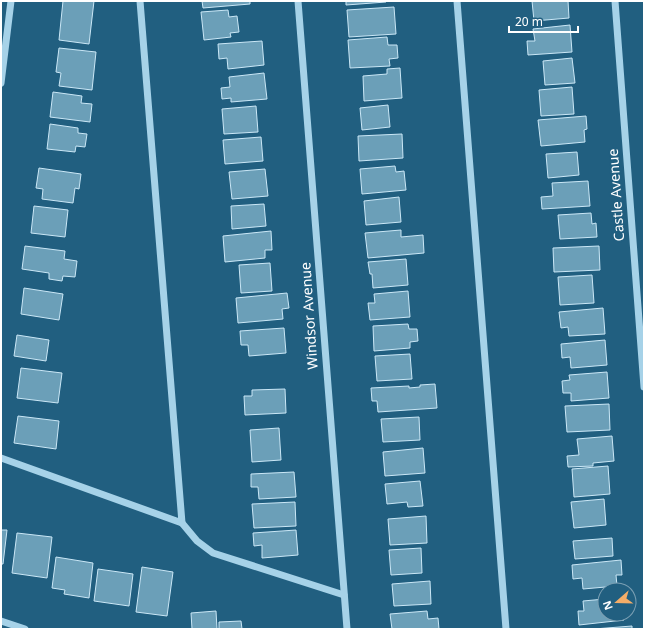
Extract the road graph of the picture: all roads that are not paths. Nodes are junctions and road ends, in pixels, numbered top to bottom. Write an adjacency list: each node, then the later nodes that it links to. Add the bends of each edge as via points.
1 (11, 1): 6 (street)
2 (140, 1): 9 (street)
3 (298, 1): 10 (street, Windsor Avenue)
4 (457, 1): 14 (street)
5 (615, 1): 7 (street, Castle Avenue)
6 (1, 83)
7 (644, 387)
8 (1, 458): 9 (street)
9 (182, 523): 10 (street, via 197,541 213,553)
10 (344, 595): 13 (street, Windsor Avenue)
11 (1, 621): 12 (street)
12 (25, 629)
13 (347, 629)
14 (506, 629)

